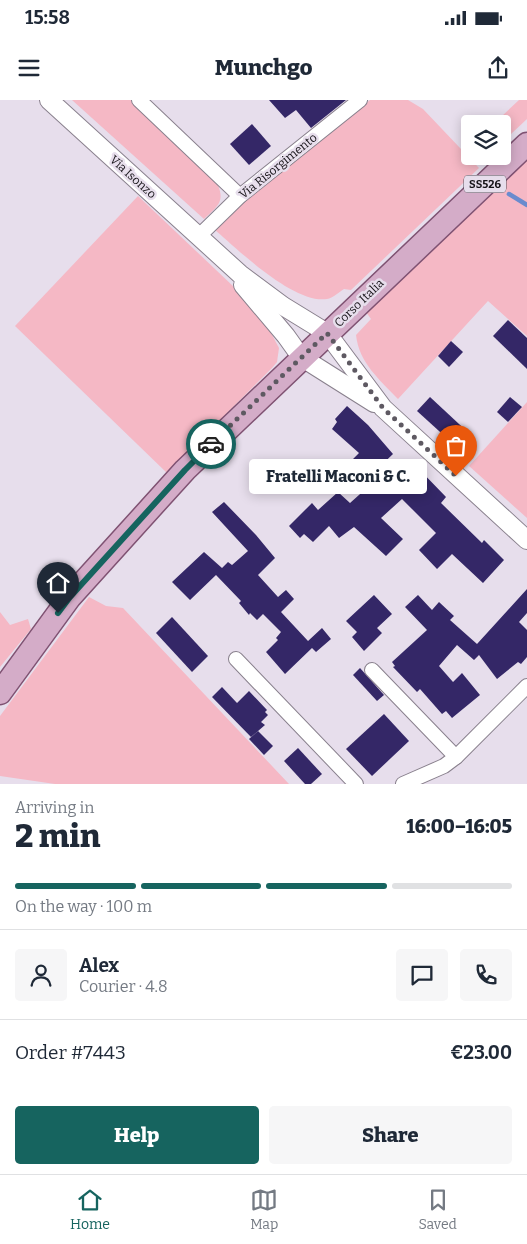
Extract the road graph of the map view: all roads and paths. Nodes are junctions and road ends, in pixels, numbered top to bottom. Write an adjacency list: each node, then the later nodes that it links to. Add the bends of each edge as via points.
1 (49, 100): 6 (street, Via Isonzo)
2 (139, 100): 5 (street)
3 (360, 100): 5 (street, Via Risorgimento)
4 (527, 144): 8 (main road, Corso Italia / SS526)
5 (240, 196): 6 (street, Via Risorgimento)
6 (198, 237): 7 (street, Via Isonzo)
7 (218, 254): 8 (street, Via Isonzo, via 283,306); 9 (street, Via Isonzo)
8 (327, 333): 9 (main road, Corso Italia / SS526); 10 (street)
9 (301, 357): 10 (street); 15 (main road, Corso Italia / SS526, via 185,470 70,597)
10 (383, 408): 11 (street)
11 (527, 540)
12 (236, 659): 17 (street)
13 (372, 670): 16 (street)
14 (527, 686): 16 (street)
15 (0, 693)
16 (456, 757): 18 (street, via 444,766)
17 (356, 784)
18 (403, 784)

